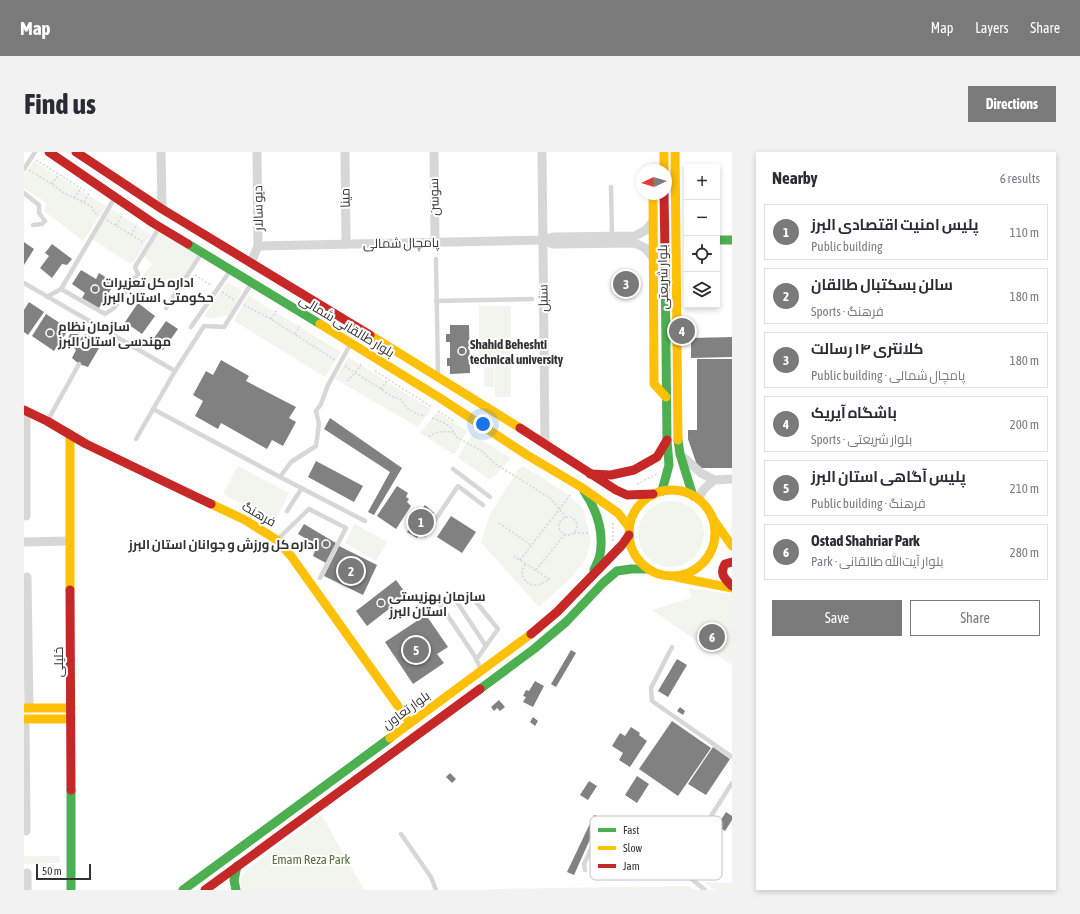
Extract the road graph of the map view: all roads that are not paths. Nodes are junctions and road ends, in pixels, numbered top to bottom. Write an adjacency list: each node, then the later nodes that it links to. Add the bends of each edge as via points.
1 (35, 152): 12 (lane)
2 (49, 152): 15 (main road, بلوار طالقانی شمالی)
3 (76, 152): 13 (main road, بلوار طالقانی شمالی)
4 (161, 152): 20 (street)
5 (257, 152): 32 (street, دیو سالار)
6 (345, 152): 31 (street, مینا)
7 (434, 152): 30 (street, سوسن)
8 (542, 152): 24 (street, سنبل)
9 (664, 152): 11 (main road)
10 (675, 152): 28 (main road, بلوار شریعتی)
11 (664, 164)
12 (25, 168)
13 (113, 176): 15 (main road); 20 (main road, بلوار طالقانی شمالی)
14 (611, 187): 25 (lane)
15 (103, 189): 17 (main road, بلوار طالقانی شمالی)
16 (24, 193): 22 (lane, via 39,205 38,213 45,220 42,224)
17 (116, 197): 23 (main road, بلوار طالقانی شمالی); 40 (lane)
18 (653, 200): 21 (main road)
19 (664, 200): 50 (main road, بلوار شریعتی)
20 (162, 209): 36 (main road, بلوار طالقانی شمالی)
21 (653, 221): 25 (street, پامچال شمالی, via 646,230 635,236); 34 (main road)
22 (33, 225)
23 (160, 227): 33 (main road, بلوار طالقانی شمالی); 40 (lane, via 135,267 138,274 114,308 105,314)
24 (543, 240): 25 (street, پامچال شمالی, via 553,244); 30 (street, پامچال شمالی); 57 (street, سنبل)
25 (612, 240): 34 (street, پامچال شمالی, via 635,243 645,248)
26 (720, 240): 27 (main road)
27 (732, 240)
28 (676, 241): 29 (main road); 61 (main road, بلوار شریعتی)
29 (684, 241)
30 (435, 242): 31 (street, پامچال شمالی)
31 (346, 244): 32 (street, پامچال شمالی)
32 (258, 246): 36 (street, دیو سالار)
33 (202, 253): 37 (main road, بلوار طالقانی شمالی); 44 (lane)
34 (654, 259): 50 (main road, via 654,384)
35 (436, 260): 43 (lane)
36 (251, 263): 49 (main road, بلوار طالقانی شمالی)
37 (230, 270): 39 (main road, بلوار طالقانی شمالی); 45 (lane)
38 (24, 283): 41 (lane)
39 (251, 283): 46 (main road, بلوار طالقانی شمالی); 48 (lane, via 224,327 204,326)
40 (61, 289): 41 (lane)
41 (47, 296): 48 (lane)
42 (532, 300): 43 (lane)
43 (436, 301): 49 (lane)
44 (166, 308)
45 (191, 327)
46 (351, 343): 67 (lane, via 328,385 322,404 316,411 319,424 316,446 292,462); 70 (main road, بلوار طالقانی شمالی)
47 (79, 364): 53 (lane)
48 (175, 372): 51 (lane)
49 (438, 377): 57 (main road, بلوار طالقانی شمالی)
50 (666, 398): 56 (main road, بلوار شریعتی)
51 (153, 409): 55 (lane); 67 (lane)
52 (25, 411): 53 (main road, فرهنگ); 60 (street)
53 (48, 421): 54 (main road, فرهنگ); 65 (main road, via 67,450)
54 (70, 434): 58 (main road, فرهنگ); 59 (main road, خلیلی)
55 (136, 439)
56 (667, 440): 63 (main road, بلوار شریعتی); 66 (main road, via 657,457 634,470 611,475)
57 (545, 443): 66 (main road, بلوار طالقانی شمالی)
58 (86, 444): 59 (main road); 85 (main road, فرهنگ, via 245,520)
59 (70, 452): 65 (main road, خلیلی)
60 (25, 453): 80 (street)
61 (680, 454): 62 (main road, بلوار شریعتی); 69 (street, via 701,473)
62 (684, 464): 63 (main road, via 676,469); 76 (main road, بلوار شریعتی)
63 (669, 465): 73 (main road, بلوار شریعتی)
64 (454, 469): 75 (lane)
65 (70, 471): 86 (main road, خلیلی)
66 (590, 474): 71 (main road, بلوار طالقانی شمالی)
67 (280, 478): 72 (lane)
68 (732, 479): 69 (street)
69 (714, 480): 76 (street)
70 (581, 487): 77 (main road, بلوار طالقانی شمالی); 93 (main road, via 593,503 600,534 600,552)
71 (613, 487): 74 (main road, بلوار طالقانی شمالی, via 627,495); 77 (main road, via 617,496 615,500)
72 (302, 488): 79 (lane); 82 (lane)
73 (662, 490): 74 (main road); 76 (main road, via 678,490)
74 (653, 494): 83 (main road, via 635,511)
75 (490, 497)
76 (696, 497): 81 (main road, via 706,506)
77 (604, 503): 83 (main road, بلوار طالقانی شمالی, via 618,513)
78 (483, 505): 84 (lane, via 458,486)
79 (287, 511)
80 (26, 516)
81 (711, 516): 88 (main road); 95 (main road, via 714,539 705,561 696,569)
82 (365, 521)
83 (629, 531): 89 (main road, بلوار تعاون, via 622,545); 91 (main road, via 634,554)
84 (425, 535)
85 (277, 540): 96 (lane, via 309,509 346,528); 109 (main road, فرهنگ)
86 (70, 541): 87 (street); 106 (main road, خلیلی)
87 (24, 542)
88 (732, 546)
89 (607, 560): 92 (main road, via 616,561); 93 (main road, بلوار تعاون)
90 (732, 562): 97 (main road, via 724,564 722,571 724,578)
91 (648, 569): 92 (main road); 95 (main road, via 665,576)
92 (617, 571): 114 (main road, بلوار تعاون, via 566,622 534,649)
93 (593, 574): 104 (main road, بلوار تعاون, via 558,612)
94 (27, 576): 105 (street)
95 (674, 576): 97 (main road)
96 (320, 578)
97 (732, 587)
98 (453, 596): 101 (lane)
99 (473, 598): 101 (lane, via 498,630)
100 (440, 604): 103 (lane)
101 (486, 646): 103 (lane)
102 (672, 647): 110 (lane, via 651,688 652,701)
103 (476, 660): 104 (lane)
104 (482, 671): 109 (main road, بلوار تعاون)
105 (26, 708): 106 (main road)
106 (71, 708): 108 (main road, خلیلی)
107 (24, 719): 108 (main road); 115 (street)
108 (71, 719): 123 (main road, خلیلی)
109 (410, 723): 113 (main road, بلوار تعاون)
110 (732, 757)
111 (732, 783): 112 (lane)
112 (711, 816)
113 (282, 817): 114 (main road); 124 (main road, بلوار تعاون)
114 (290, 828): 118 (main road, بلوار تعاون)
115 (26, 831)
116 (401, 834): 127 (lane, via 431,877)
117 (590, 851): 119 (lane, via 584,864)
118 (237, 866): 125 (main road, بلوار تعاون); 126 (main road, via 234,880)
119 (585, 870)
120 (27, 873): 122 (street)
121 (693, 880): 128 (lane)
122 (27, 890)
123 (71, 890)
124 (183, 890)
125 (205, 890)
126 (236, 890)
127 (436, 890)
128 (705, 890)

